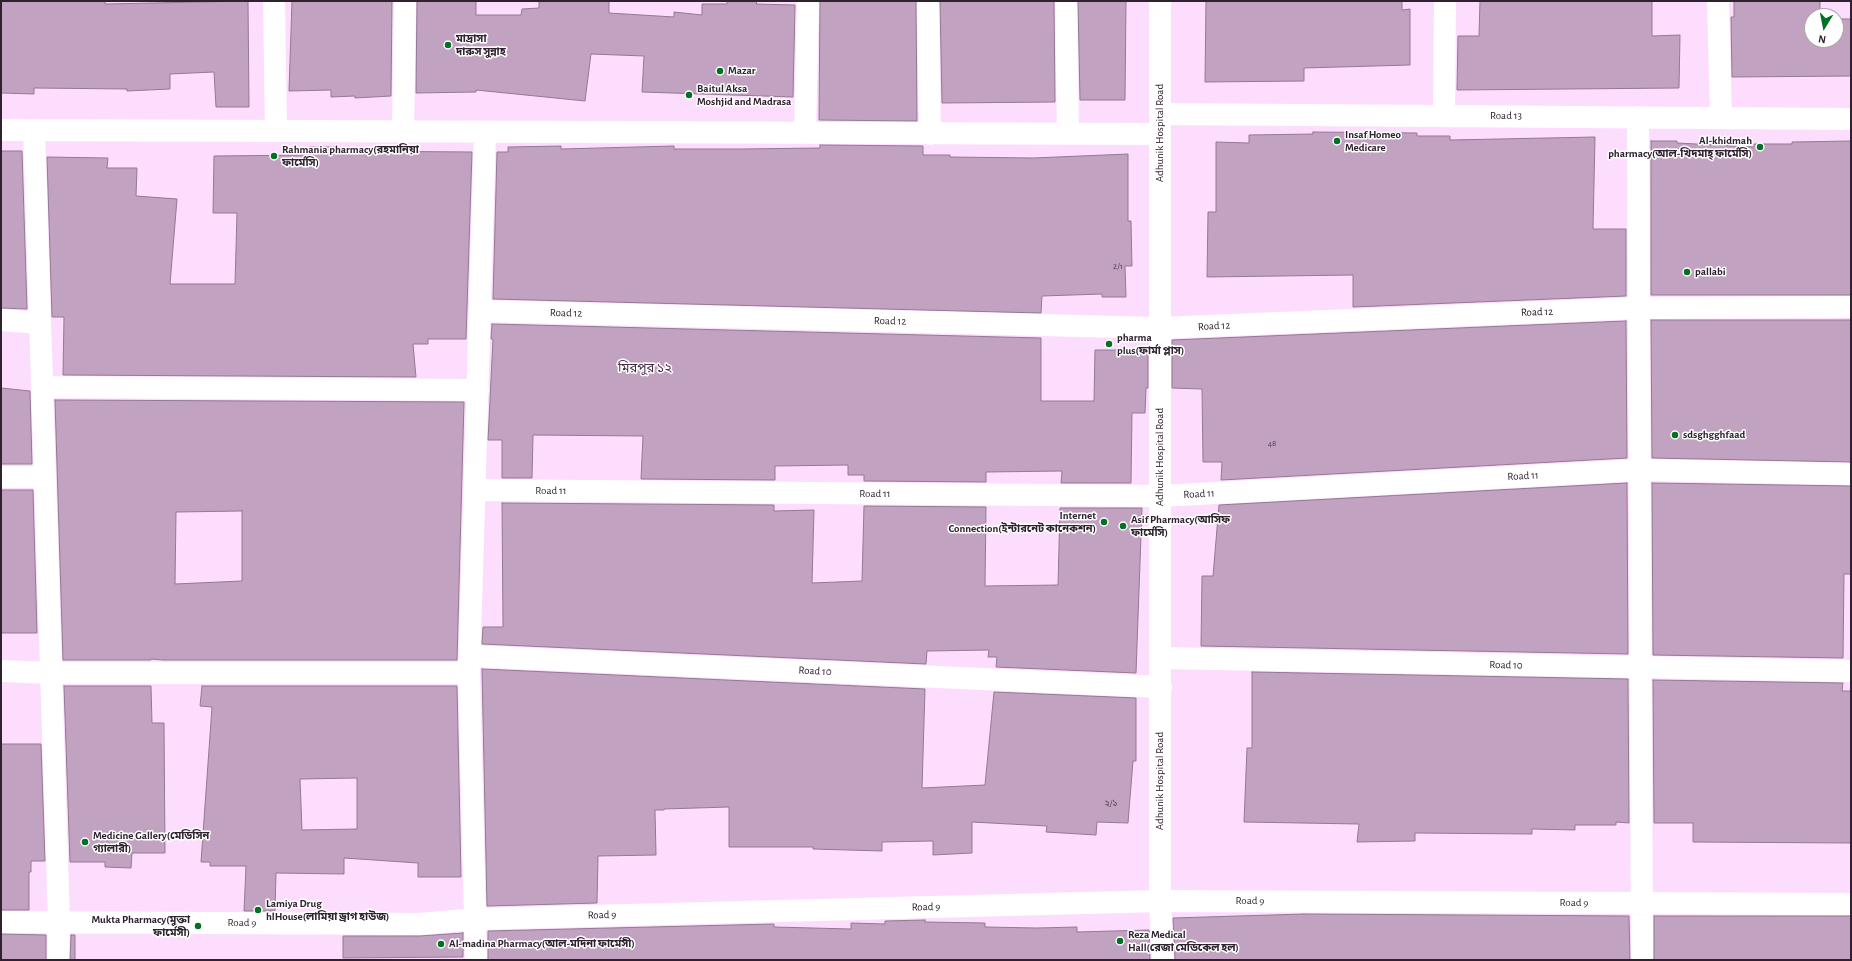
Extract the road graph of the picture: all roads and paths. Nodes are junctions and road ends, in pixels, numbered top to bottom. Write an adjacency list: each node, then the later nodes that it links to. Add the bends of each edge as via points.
1 (274, 1): 16 (street)
2 (405, 1): 17 (street)
3 (808, 1): 19 (street)
4 (928, 1): 20 (street)
5 (1066, 1): 21 (street)
6 (1160, 1): 13 (street, Adhunik Hospital Road)
7 (1444, 1): 9 (street)
8 (1718, 1): 11 (street)
9 (1444, 116): 10 (street, Road 13); 13 (street, Road 13)
10 (1638, 118): 11 (street, Road 13); 23 (street)
11 (1721, 118): 12 (street, Road 13)
12 (1851, 120)
13 (1160, 124): 21 (street, Road 13); 27 (street, Adhunik Hospital Road)
14 (1, 130): 15 (street, Road 13)
15 (34, 130): 16 (street, Road 13); 26 (street)
16 (276, 131): 17 (street, Road 13)
17 (403, 131): 18 (street, Road 13)
18 (486, 132): 19 (street, Road 13); 24 (street)
19 (805, 133): 20 (street, Road 13)
20 (930, 134): 21 (street, Road 13)
21 (1068, 134)
22 (1851, 307): 23 (street, Road 12)
23 (1639, 308): 27 (street, Road 12); 30 (street)
24 (480, 311): 27 (street, Road 12); 29 (street)
25 (1, 320): 26 (street)
26 (40, 323): 28 (street)
27 (1160, 328): 35 (street, Adhunik Hospital Road)
28 (42, 387): 29 (street); 33 (street)
29 (478, 390): 34 (street)
30 (1639, 470): 31 (street, Road 11); 35 (street, Road 11); 38 (street)
31 (1851, 474)
32 (1, 477): 33 (street)
33 (45, 477): 41 (street)
34 (475, 490): 35 (street, Road 11); 37 (street)
35 (1160, 496): 36 (street, Adhunik Hospital Road)
36 (1161, 658): 38 (street, Road 10); 42 (street, Adhunik Hospital Road)
37 (469, 664): 41 (street, Road 10); 42 (street, Road 10); 46 (street)
38 (1641, 667): 40 (street, Road 10); 44 (street)
39 (1, 671): 41 (street, Road 10)
40 (1851, 671)
41 (51, 673): 48 (street)
42 (1160, 687): 43 (street, Adhunik Hospital Road)
43 (1160, 901): 44 (street, Road 9); 46 (street, Road 9); 51 (street, Adhunik Hospital Road)
44 (1642, 903): 45 (street, Road 9); 52 (street)
45 (1851, 904)
46 (476, 919): 48 (street, Road 9, via 420,924); 50 (street)
47 (1, 922): 48 (street, Road 9)
48 (59, 923): 49 (street)
49 (58, 960)
50 (476, 960)
51 (1162, 960)
52 (1642, 960)

